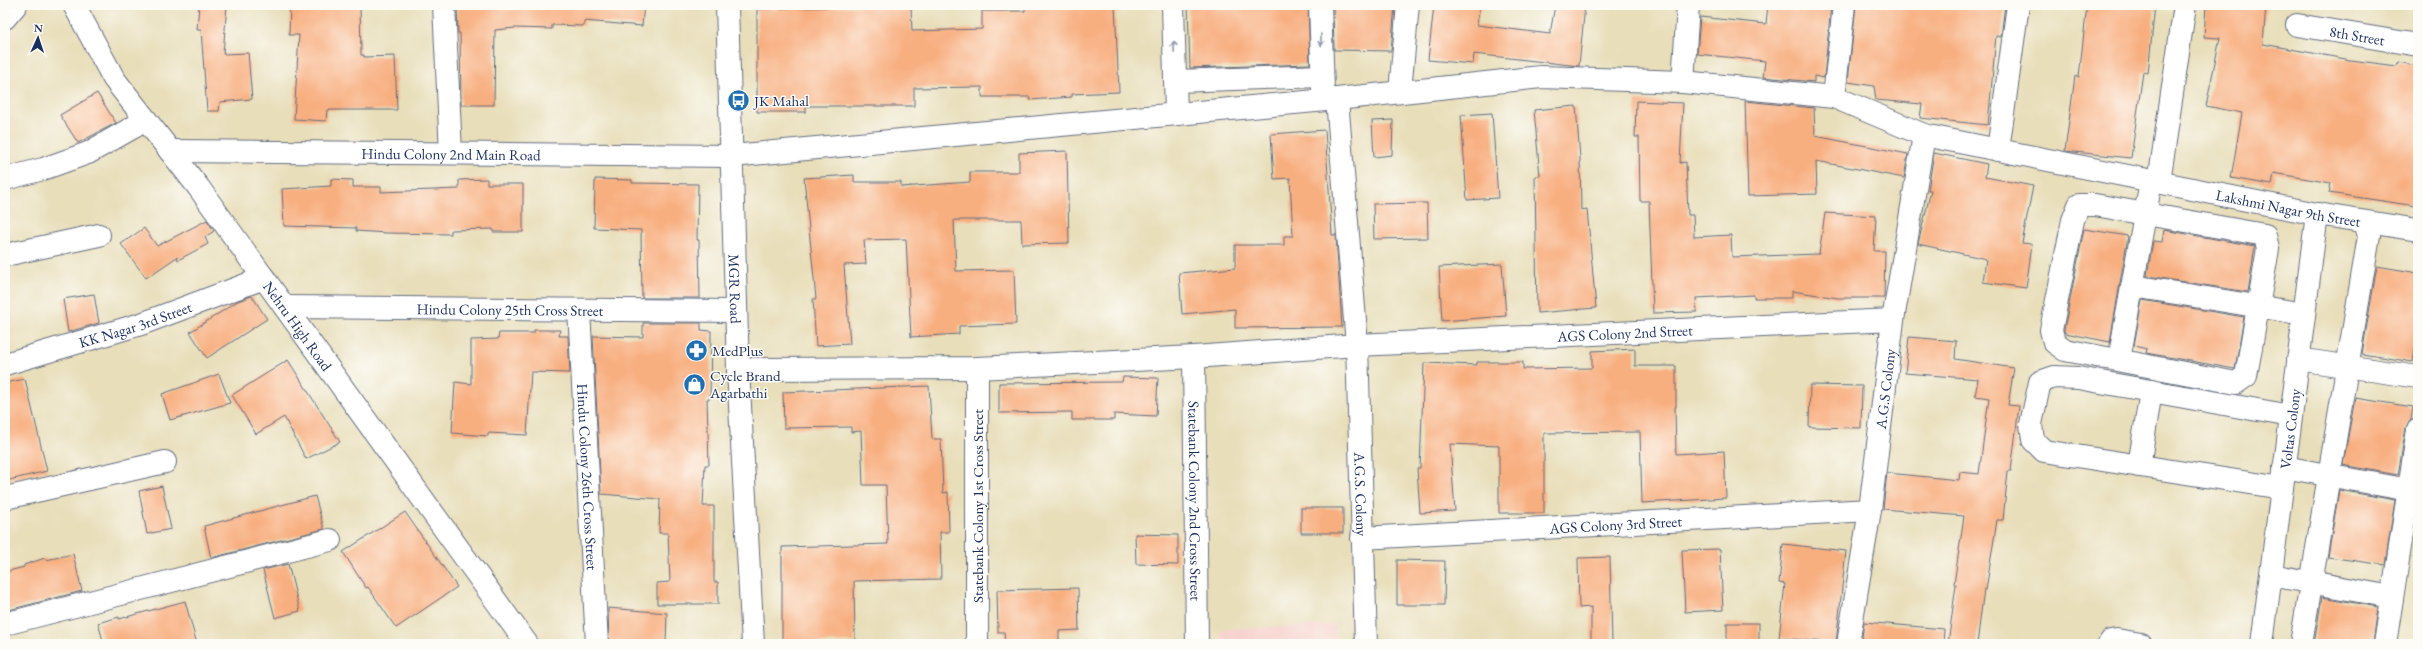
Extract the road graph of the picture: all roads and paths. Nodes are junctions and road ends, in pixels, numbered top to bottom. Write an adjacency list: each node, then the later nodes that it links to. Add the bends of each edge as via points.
1 (16, 5): 12 (street)
2 (74, 5): 22 (street, Nehru High Road, via 114,79)
3 (444, 5): 26 (street)
4 (727, 5): 27 (street, MGR Road)
5 (1173, 5): 16 (street, one-way to 5)
6 (1320, 5): 15 (street, A.G.S. Colony, one-way to 15)
7 (1408, 5): 18 (street)
8 (1688, 5): 17 (street)
9 (1844, 5): 19 (street)
10 (2018, 5): 24 (street)
11 (2185, 5): 29 (street)
12 (5, 18)
13 (2297, 25): 14 (street, 8th Street)
14 (2418, 45)
15 (1322, 76): 16 (street); 20 (street, A.G.S. Colony)
16 (1175, 81): 21 (street)
17 (1683, 82): 18 (street, Lakshmi Nagar 9th Street, via 1541,77); 19 (street, Lakshmi Nagar 9th Street)
18 (1400, 91): 20 (street, Hindu Colony 2nd Main Road)
19 (1834, 96): 23 (street, Lakshmi Nagar 9th Street)
20 (1331, 99): 21 (street, Hindu Colony 2nd Main Road); 44 (street, A.G.S. Colony)
21 (1176, 114): 27 (street, Hindu Colony 2nd Main Road)
22 (146, 120): 25 (street, Nehru High Road); 28 (street, via 88,154)
23 (1924, 135): 24 (street, Lakshmi Nagar 9th Street); 43 (street, A.G.S Colony)
24 (1998, 150): 29 (street, Lakshmi Nagar 9th Street)
25 (170, 151): 26 (street, Hindu Colony 2nd Main Road); 36 (street, Nehru High Road)
26 (451, 153): 27 (street, Hindu Colony 2nd Main Road)
27 (732, 156): 41 (street, MGR Road)
28 (5, 179)
29 (2155, 182): 30 (street); 31 (street, Lakshmi Nagar 9th Street)
30 (2145, 214): 37 (street); 38 (street, via 2265,235 2268,249); 47 (street, via 2095,205 2079,205 2073,220 2051,330 2054,342 2065,350)
31 (2317, 214): 32 (street, Lakshmi Nagar 9th Street); 42 (street, Voltas Colony)
32 (2365, 222): 33 (street, Lakshmi Nagar 9th Street); 49 (street, via 2369,236)
33 (2418, 230)
34 (99, 235): 35 (street)
35 (5, 255)
36 (264, 278): 39 (street, Nehru High Road); 48 (street, KK Nagar 3rd Street, via 141,324)
37 (2133, 286): 38 (street); 47 (street)
38 (2258, 306): 42 (street); 47 (street, via 2246,376 2236,383)
39 (285, 307): 40 (street, Hindu Colony 25th Cross Street); 69 (street, Nehru High Road)
40 (579, 310): 41 (street, Hindu Colony 25th Cross Street); 70 (street, Hindu Colony 26th Cross Street)
41 (736, 311): 51 (street, MGR Road)
42 (2304, 314): 46 (street, Voltas Colony)
43 (1893, 320): 44 (street, AGS Colony 2nd Street); 62 (street, A.G.S Colony)
44 (1356, 345): 45 (street, AGS Colony 2nd Street); 63 (street, A.G.S. Colony)
45 (1194, 357): 50 (street, AGS Colony 2nd Street); 73 (street, Statebank Colony 2nd Cross Street)
46 (2298, 359): 49 (street); 54 (street, Voltas Colony)
47 (2119, 360)
48 (5, 364)
49 (2348, 366): 52 (street); 58 (street)
50 (977, 368): 51 (street, AGS Colony 2nd Street); 72 (street, Statebank Colony 1st Cross Street)
51 (738, 369): 71 (street, MGR Road)
52 (2418, 377)
53 (2151, 391): 54 (street); 57 (street); 57 (street, via 2078,378 2054,377 2040,382 2031,424 2032,440 2044,451)
54 (2291, 416): 59 (street, Voltas Colony)
55 (2418, 430): 60 (street)
56 (165, 462): 61 (street)
57 (2139, 466): 59 (street)
58 (2329, 476): 59 (street); 60 (street); 66 (street)
59 (2283, 478): 65 (street, Voltas Colony)
60 (2409, 490): 67 (street)
61 (5, 498)
62 (1870, 510): 63 (street, AGS Colony 3rd Street); 75 (street, A.G.S Colony)
63 (1362, 538): 74 (street, A.G.S. Colony)
64 (330, 540): 68 (street)
65 (2271, 575): 66 (street); 78 (street, Voltas Colony)
66 (2312, 582): 67 (street); 79 (street)
67 (2392, 597): 80 (street)
68 (5, 624)
69 (520, 642)
70 (597, 644)
71 (753, 644)
72 (977, 644)
73 (1197, 644)
74 (1366, 644)
75 (1848, 644)
76 (2109, 644): 77 (street, via 2118,640)
77 (2141, 644)
78 (2262, 644)
79 (2302, 644)
80 (2385, 644)

